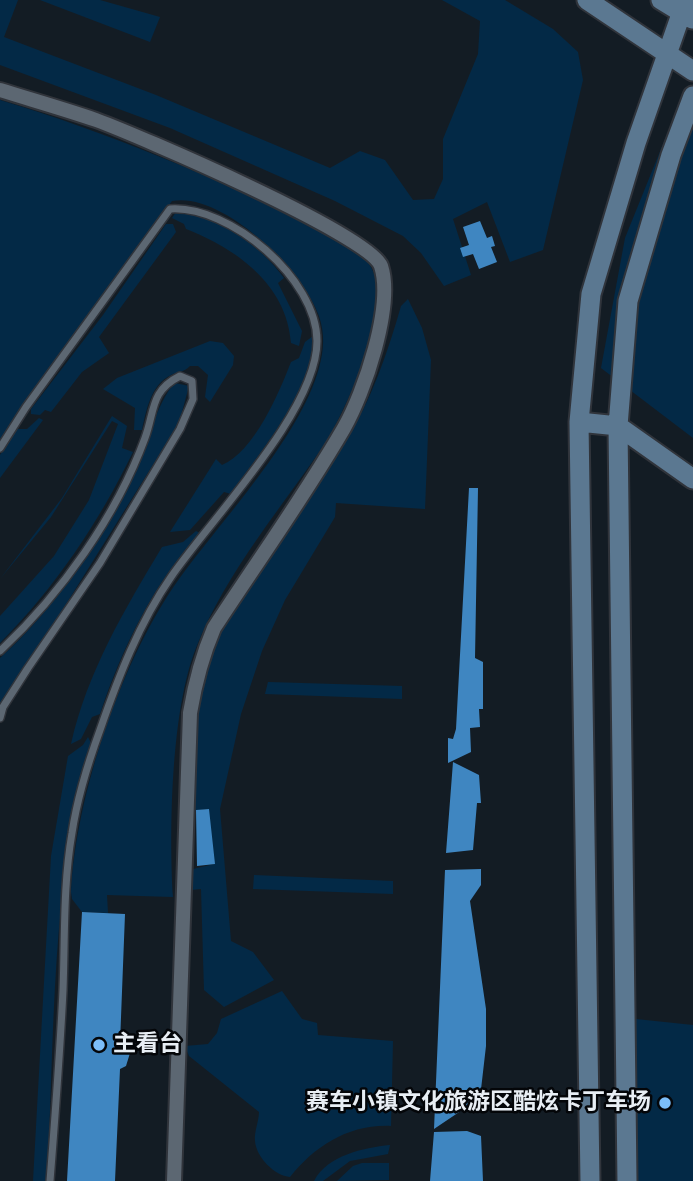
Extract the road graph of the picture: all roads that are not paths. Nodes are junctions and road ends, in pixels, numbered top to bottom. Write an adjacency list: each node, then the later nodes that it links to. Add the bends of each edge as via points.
1 (587, 0): 4 (street)
2 (661, 0): 3 (street)
3 (687, 11): 4 (street)
4 (667, 54): 5 (street); 8 (street, via 591,294)
5 (693, 71)
6 (0, 90): 15 (street, via 118,130 279,203 367,248 380,263 383,278 380,328 345,426 214,628 195,688 190,713)
7 (693, 96): 9 (street, via 628,302)
8 (579, 422): 9 (street); 16 (street)
9 (618, 426): 11 (street); 17 (street)
10 (0, 447): 14 (lane, via 170,209 188,208 220,219 246,235 295,282 310,311 317,350 295,406 146,618 84,782 66,886)
11 (693, 479)
12 (0, 650): 13 (lane, via 27,626 96,533 123,486 145,436 151,406 167,382 180,376 192,381 193,399 180,429)
13 (0, 718)
14 (50, 1181)
15 (174, 1181)
16 (590, 1181)
17 (627, 1181)

